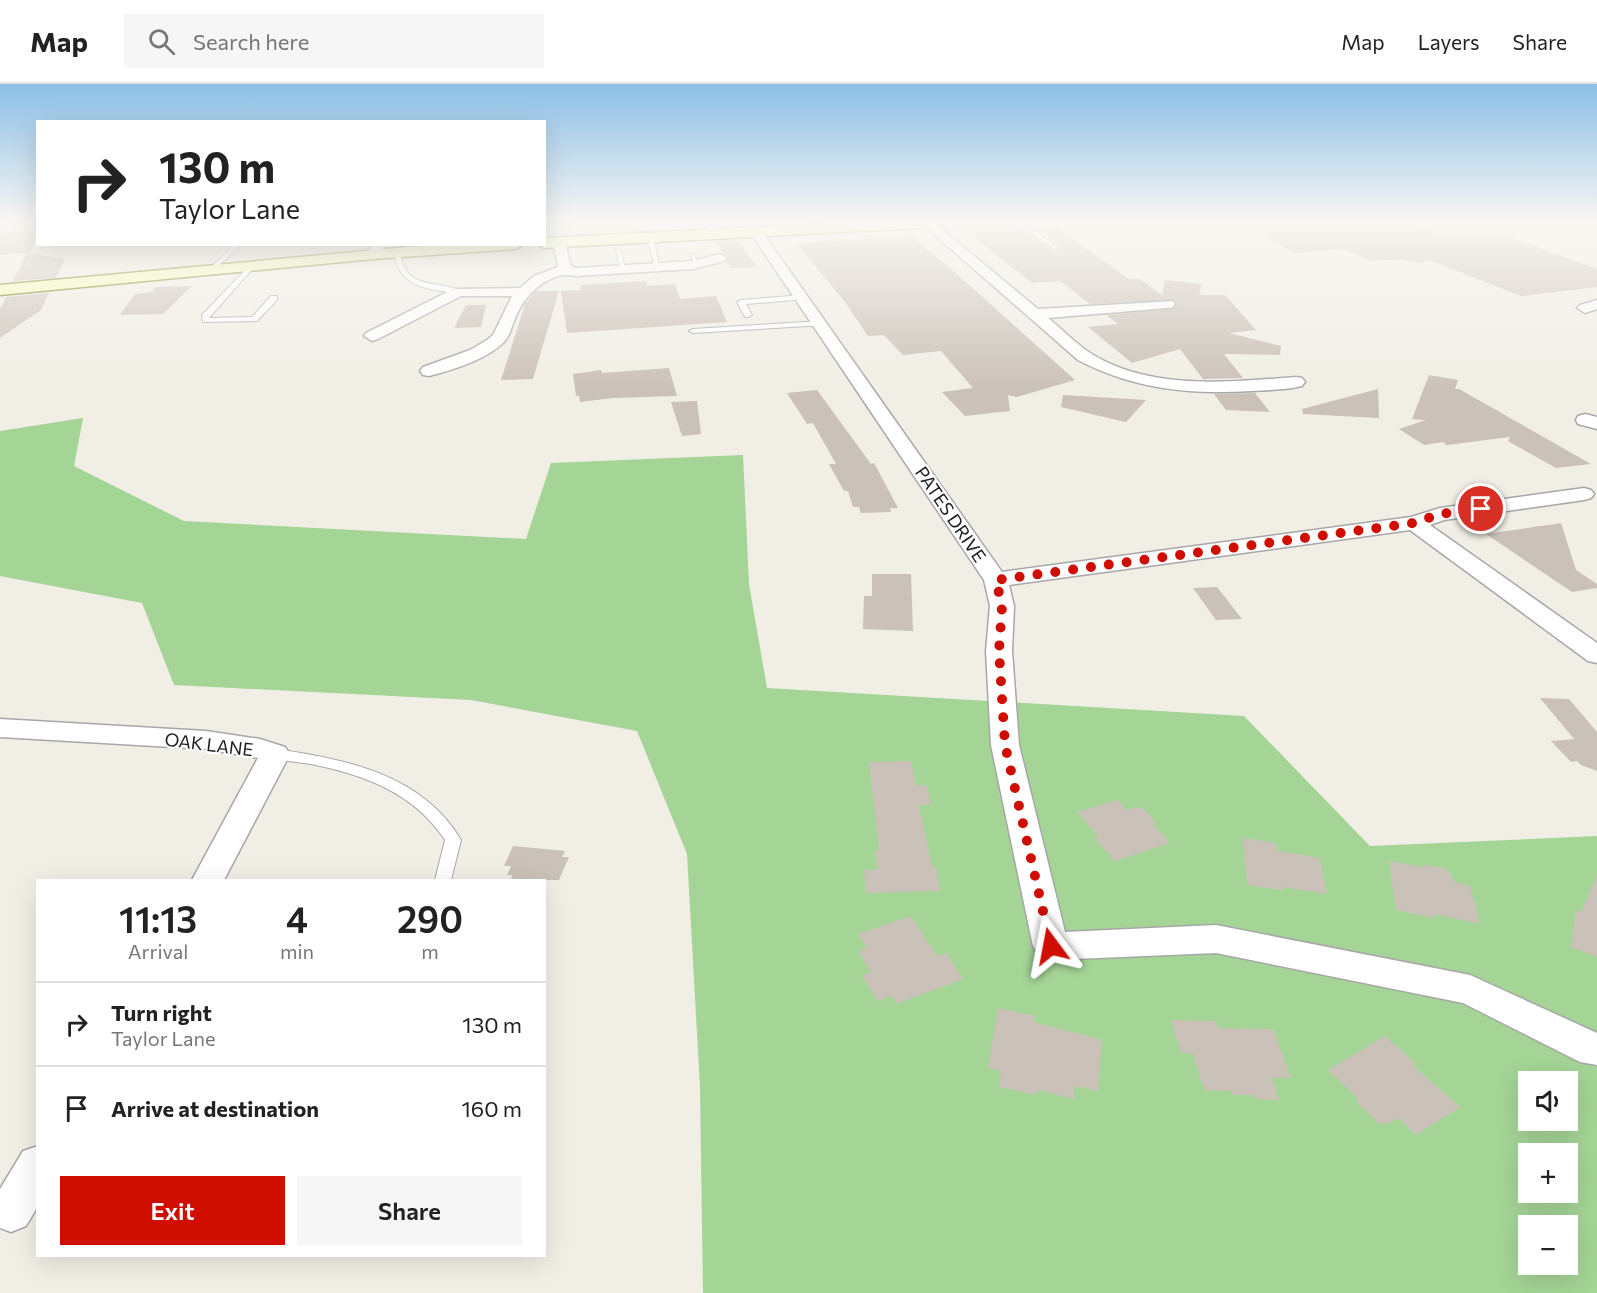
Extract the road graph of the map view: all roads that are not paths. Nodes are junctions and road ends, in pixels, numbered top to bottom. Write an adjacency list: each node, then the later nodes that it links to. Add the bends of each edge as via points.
1 (122, 278): 7 (main road)
2 (241, 278): 11 (lane, via 206,320 254,319)
3 (409, 278): 8 (lane)
4 (539, 278): 9 (street)
5 (790, 278): 10 (street, PATES DRIVE)
6 (993, 278): 13 (street)
7 (0, 290)
8 (458, 292): 9 (street); 17 (street)
9 (523, 292): 18 (street, via 496,342)
10 (803, 297): 14 (lane, via 741,302); 15 (street, PATES DRIVE)
11 (274, 298)
12 (1168, 304): 13 (street)
13 (1035, 314): 19 (street, via 1084,356 1126,376 1208,386)
14 (748, 315)
15 (821, 323): 16 (lane); 22 (street, PATES DRIVE)
16 (693, 331)
17 (372, 336)
18 (429, 371)
19 (1296, 382)
20 (1584, 495): 21 (street, via 1440,514)
21 (1414, 523): 22 (street); 23 (street)
22 (996, 580): 28 (street, PATES DRIVE, via 1002,606 999,651 1005,745 1051,946 1216,939 1470,990)
23 (1597, 655)
24 (0, 728): 25 (street, OAK LANE, via 206,740)
25 (275, 754): 26 (street, OAK LANE); 27 (lane, via 347,769 420,802 440,820 453,840)
26 (209, 879)
27 (442, 879)
28 (1594, 1050)
29 (36, 1168): 30 (street)
30 (11, 1211)

